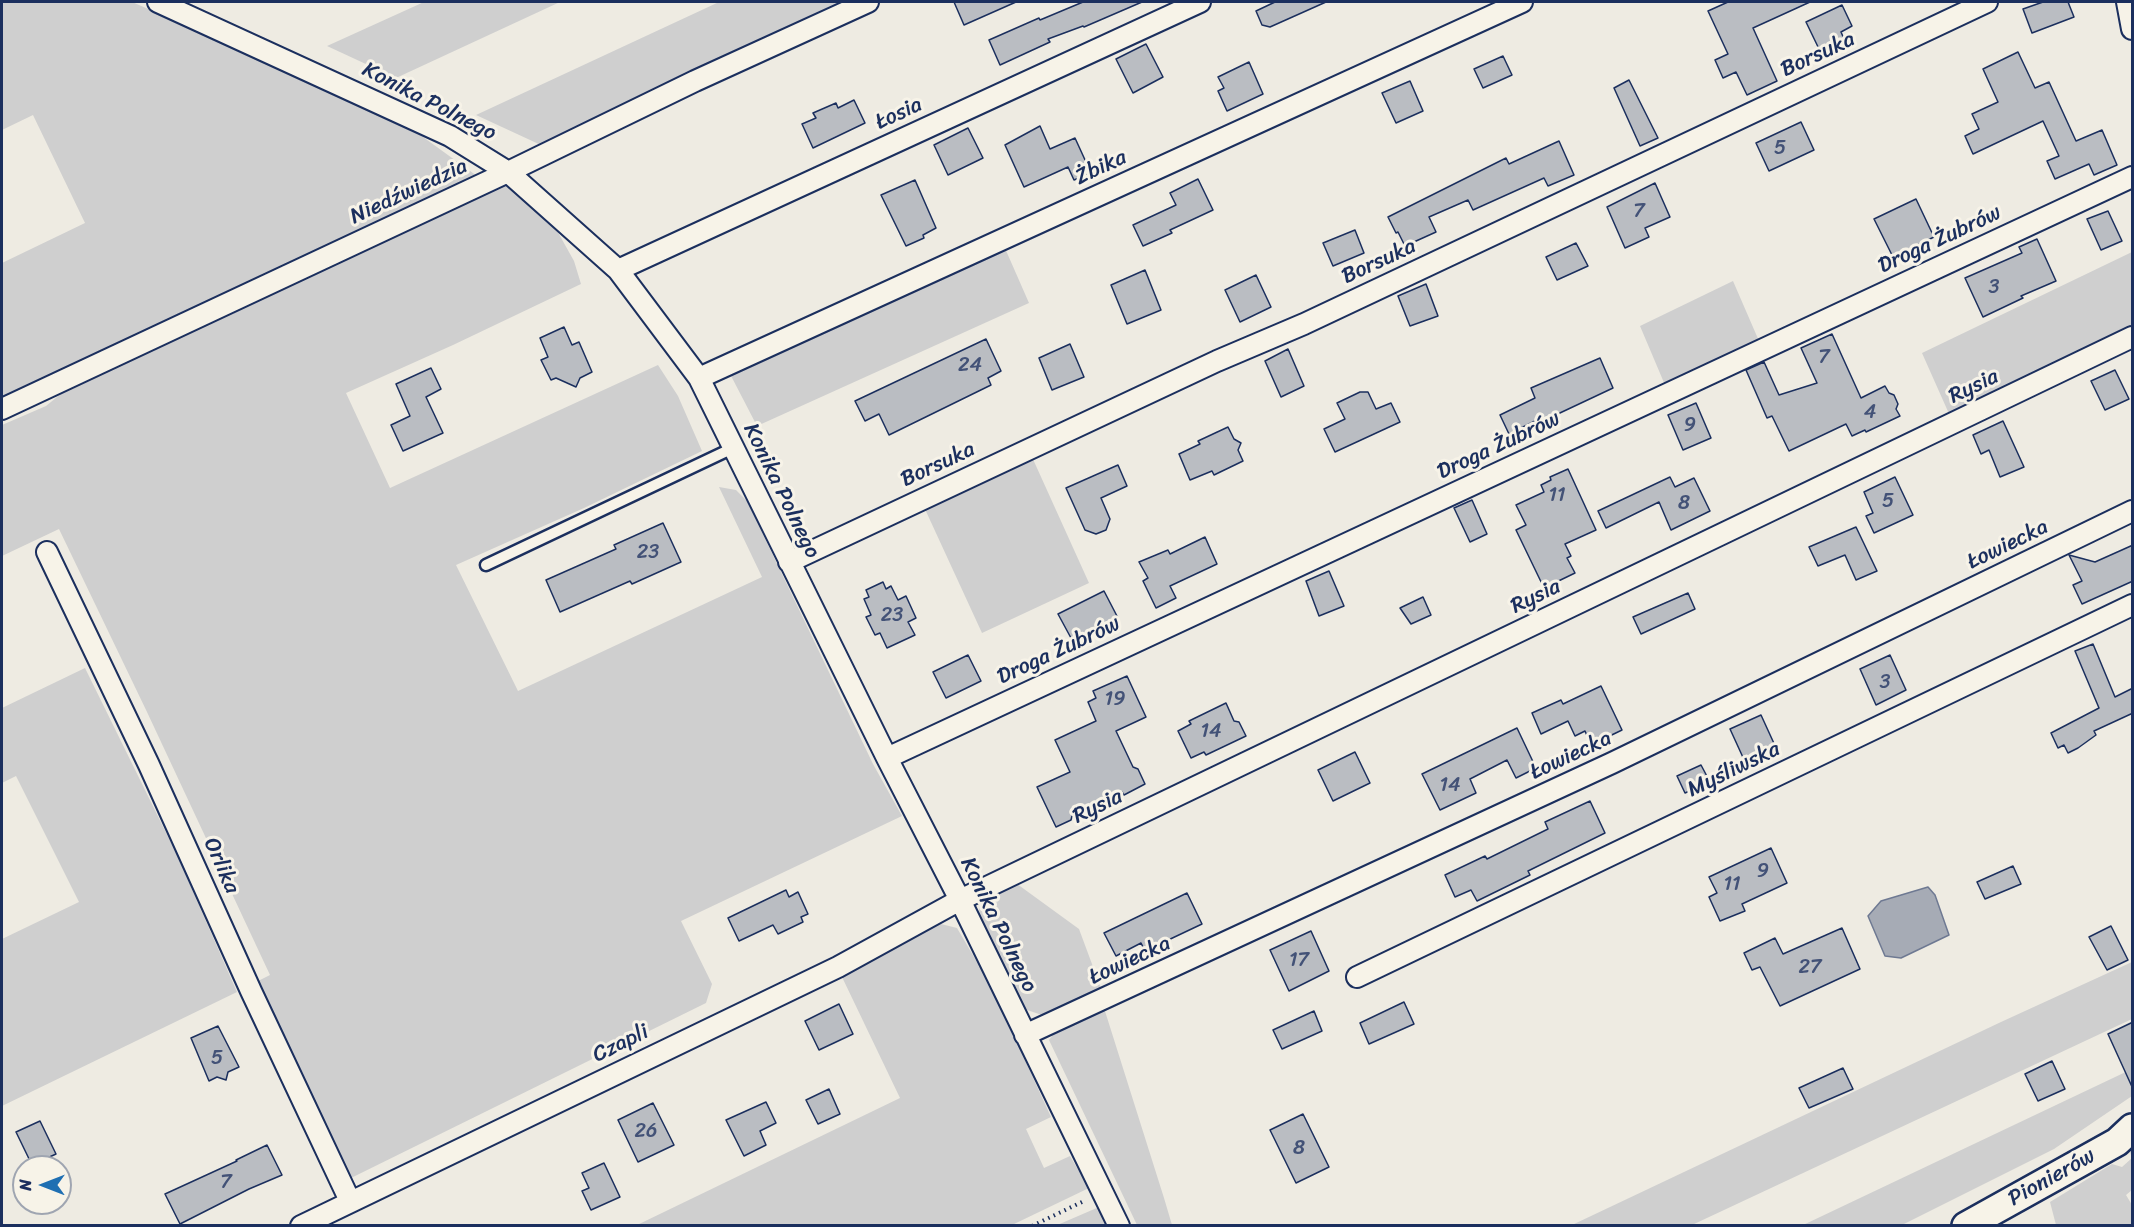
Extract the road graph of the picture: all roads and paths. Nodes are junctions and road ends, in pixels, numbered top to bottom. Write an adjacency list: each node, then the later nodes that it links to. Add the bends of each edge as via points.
1 (158, 2): 8 (street, Konika Polnego, via 450,136)
2 (868, 2): 8 (street, Niedźwiedzia)
3 (1200, 2): 10 (street, Łosia)
4 (1522, 2): 12 (street, Żbika)
5 (1987, 2): 17 (street, Borsuka)
6 (2127, 2): 7 (street)
7 (2133, 29)
8 (508, 172): 10 (street, Konika Polnego); 13 (street, Niedźwiedzia)
9 (2133, 177): 20 (street, Droga Żubrów)
10 (618, 270): 12 (street, Konika Polnego)
11 (2133, 337): 21 (street, Rysia)
12 (699, 378): 14 (street, Konika Polnego)
13 (2, 409)
14 (733, 448): 17 (street, Konika Polnego); 18 (lane)
15 (2133, 511): 23 (street, Łowiecka, via 1612,763)
16 (46, 552): 26 (street, Orlika)
17 (789, 562): 20 (street, Konika Polnego)
18 (486, 565)
19 (2133, 605): 22 (street, Myśliwska)
20 (887, 758): 21 (street, Konika Polnego)
21 (960, 900): 23 (street, Konika Polnego); 26 (street, Czapli, via 837,966)
22 (1357, 977)
23 (1025, 1035): 25 (street, Konika Polnego)
24 (2133, 1128): 27 (main road, Pionierów, via 2117,1142)
25 (1104, 1192): 29 (path); 30 (street, Konika Polnego)
26 (350, 1201): 28 (street, Czapli)
27 (1967, 1225)
28 (301, 1226)
29 (1032, 1226)
30 (1119, 1226)

